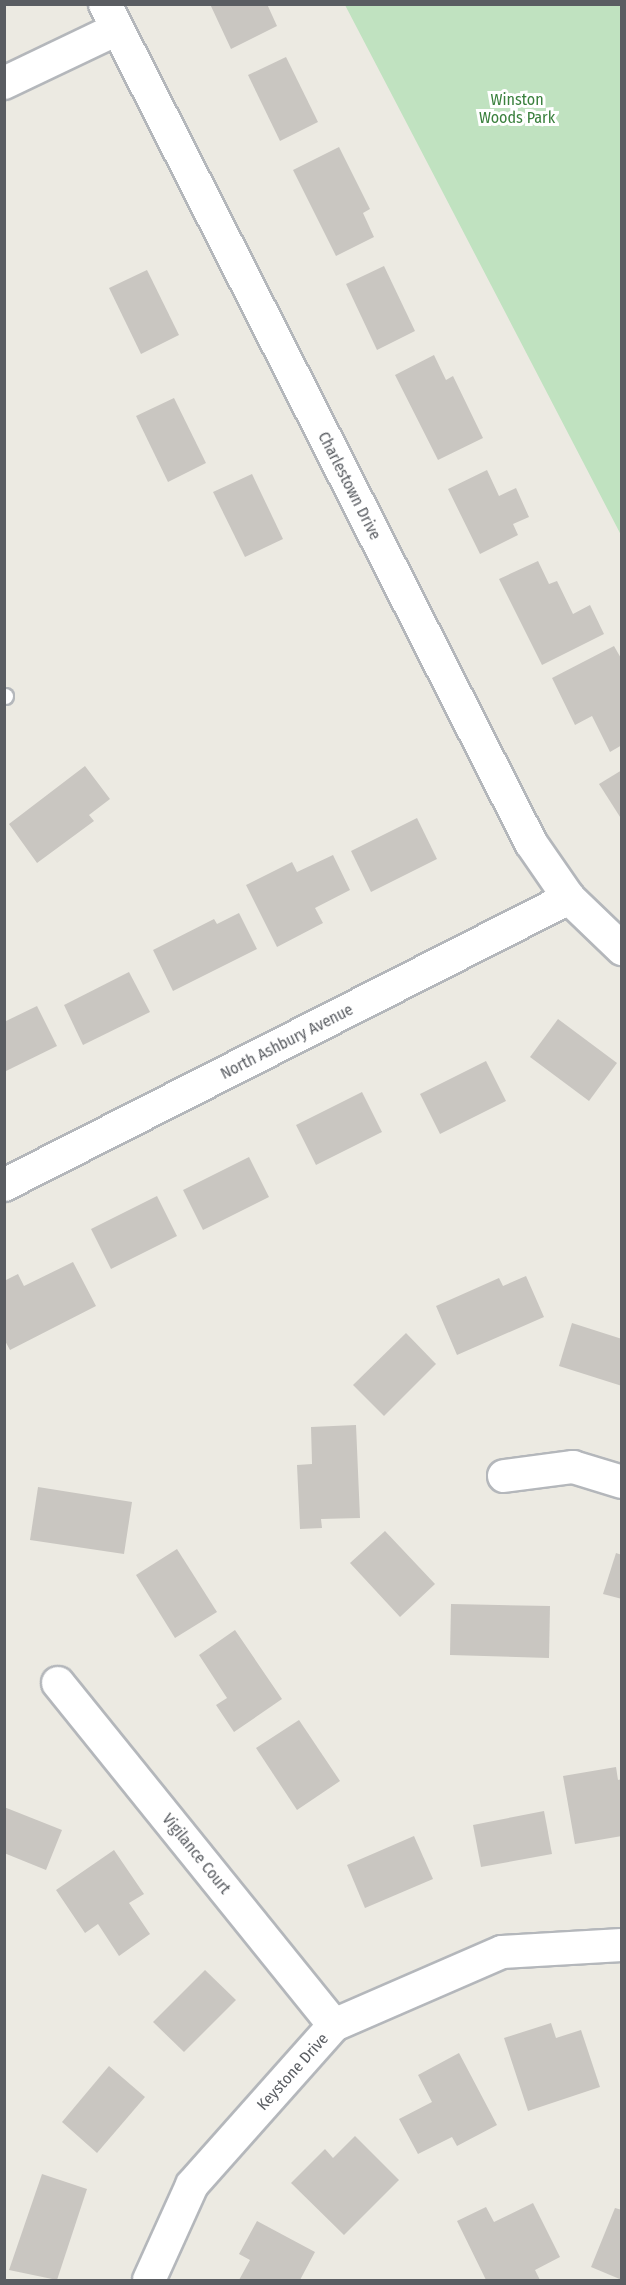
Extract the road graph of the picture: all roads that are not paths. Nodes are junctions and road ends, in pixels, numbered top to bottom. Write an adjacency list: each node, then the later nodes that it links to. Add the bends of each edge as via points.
1 (111, 17): 2 (street); 3 (street, Charlestown Drive, via 531,843)
2 (4, 83)
3 (569, 898): 4 (street, Charlestown Drive); 5 (street, North Ashbury Avenue)
4 (621, 949)
5 (4, 1185)
6 (504, 1476): 7 (street, via 573,1467)
7 (621, 1482)
8 (58, 1683): 10 (street, Vigilance Court)
9 (621, 1945): 10 (street, Keystone Drive, via 502,1952)
10 (334, 2025): 11 (street, Keystone Drive, via 192,2185)
11 (149, 2280)

